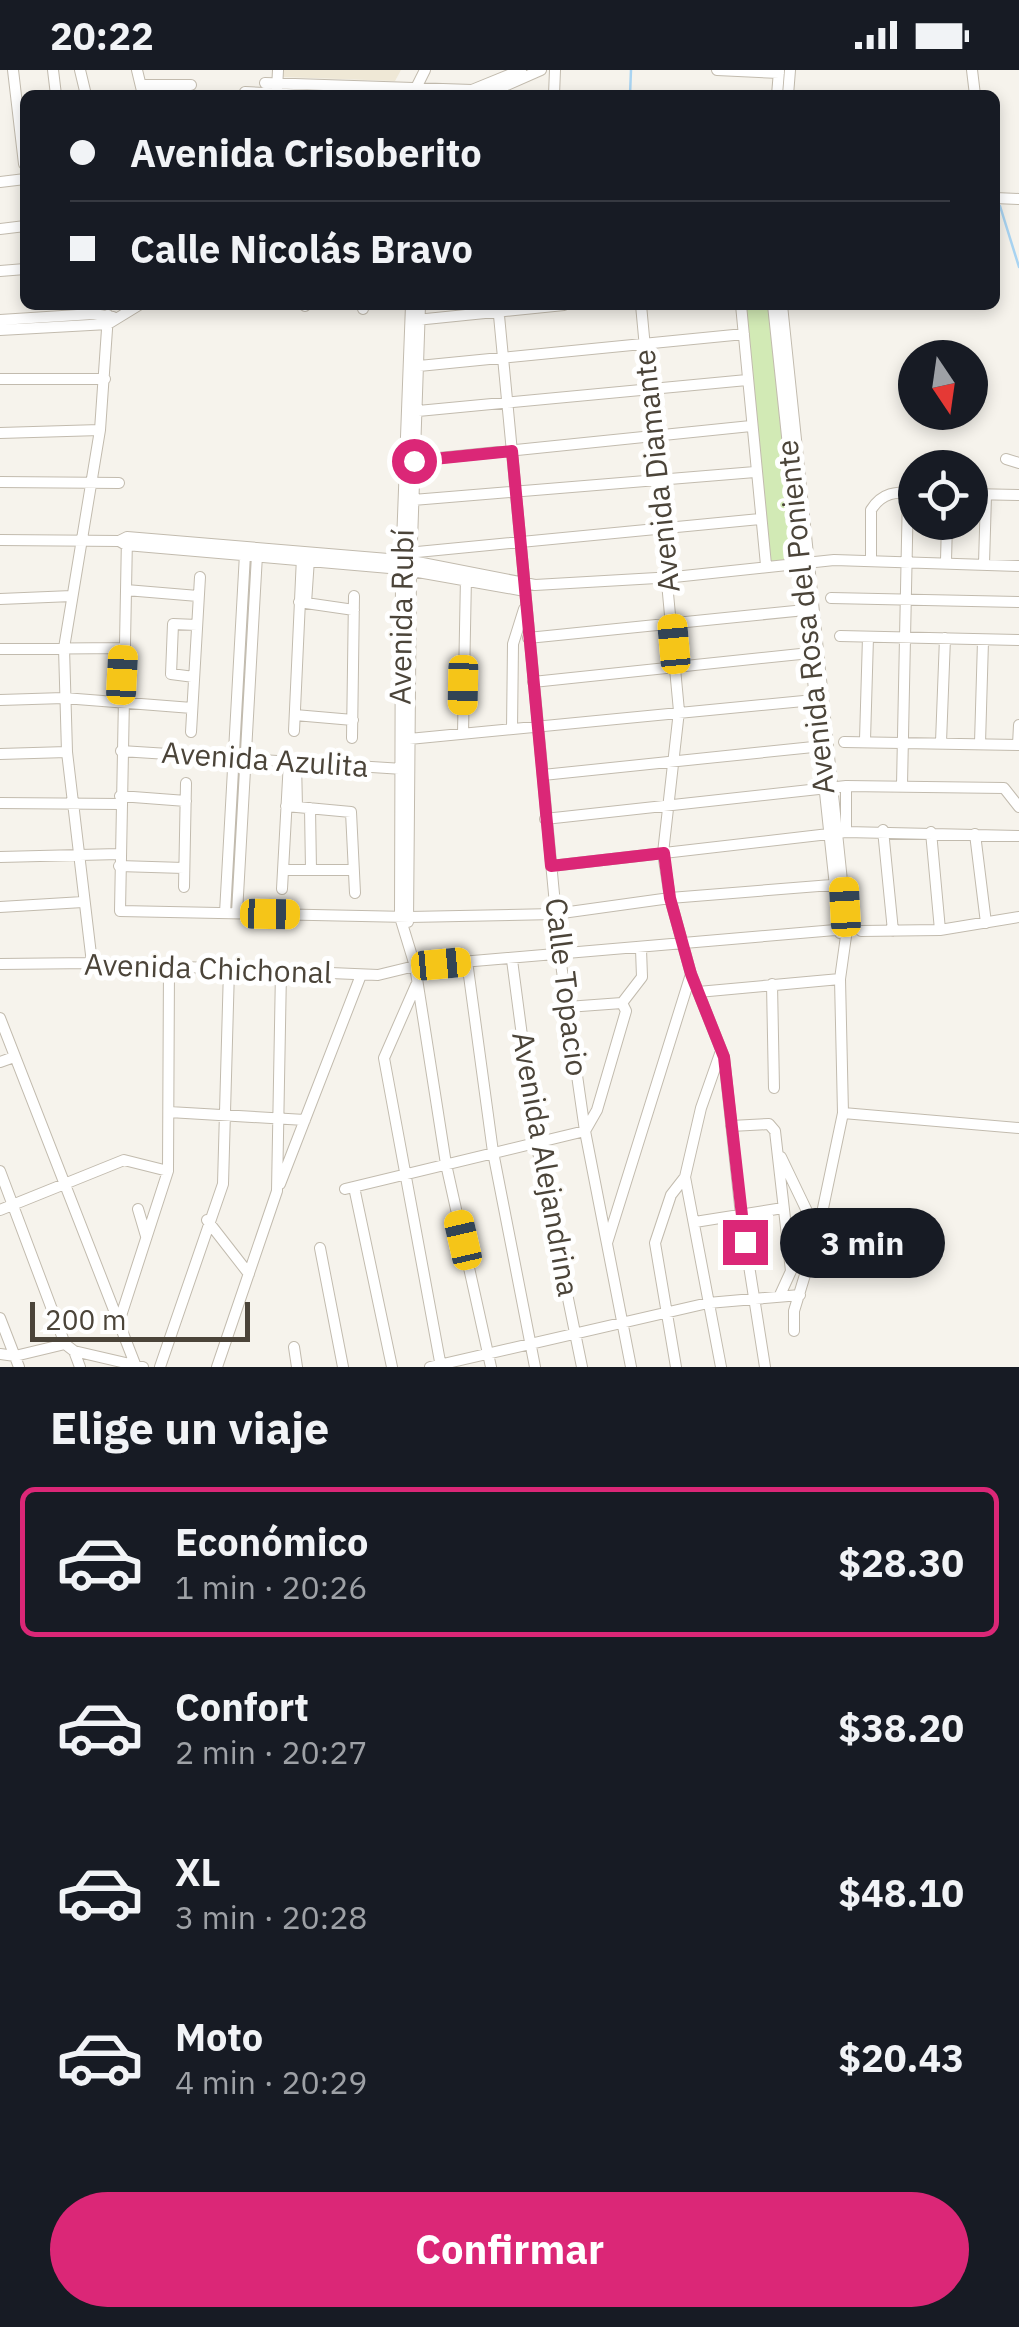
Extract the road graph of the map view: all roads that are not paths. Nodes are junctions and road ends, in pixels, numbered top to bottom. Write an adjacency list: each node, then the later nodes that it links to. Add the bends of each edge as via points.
1 (13, 70): 12 (street)
2 (137, 70): 9 (street)
3 (425, 70): 10 (street)
4 (522, 70): 10 (street, via 472,90)
5 (540, 70): 11 (street)
6 (717, 70): 7 (street)
7 (783, 71)
8 (190, 84): 9 (street)
9 (142, 90)
10 (415, 90)
11 (495, 90)
12 (20, 130)
13 (133, 310): 24 (street)
14 (412, 310): 25 (street, Avenida Rubí)
15 (418, 310): 25 (street, Avenida Rubí)
16 (484, 310): 25 (street)
17 (498, 310): 29 (street, Calle Topacio)
18 (641, 310): 28 (street, Avenida Diamante)
19 (742, 310): 27 (street)
20 (774, 310): 35 (street)
21 (782, 310): 35 (street)
22 (43, 311): 23 (street); 24 (street)
23 (0, 320)
24 (108, 320): 26 (street); 31 (street)
25 (415, 320): 30 (street, Avenida Rubí); 44 (street, Avenida Rubí)
26 (0, 330)
27 (744, 334): 28 (street); 33 (street)
28 (644, 342): 29 (street); 34 (street, Avenida Diamante)
29 (502, 358): 30 (street); 36 (street, Calle Topacio)
30 (418, 366): 37 (street, Avenida Rubí)
31 (105, 379): 32 (street); 39 (street)
32 (0, 380)
33 (747, 380): 34 (street); 38 (street)
34 (649, 387): 36 (street); 41 (street, Avenida Diamante)
35 (786, 389): 70 (street)
36 (507, 403): 37 (street); 42 (street, Calle Topacio)
37 (418, 412): 44 (street, Avenida Rubí)
38 (751, 426): 41 (street); 46 (street)
39 (100, 430): 40 (street); 49 (street)
40 (0, 432)
41 (654, 435): 42 (street); 47 (street, Avenida Diamante)
42 (512, 451): 44 (street); 54 (street, Calle Topacio)
43 (1006, 459): 45 (street)
44 (410, 461): 55 (street, Avenida Rubí); 69 (street, Avenida Rubí)
45 (1019, 464)
46 (755, 472): 47 (street); 56 (street)
47 (658, 481): 54 (street); 57 (street, Avenida Diamante)
48 (0, 482): 49 (street)
49 (90, 482): 50 (street); 58 (street)
50 (119, 483)
51 (898, 493): 67 (street, via 871,510)
52 (988, 494): 53 (street)
53 (1019, 494)
54 (516, 495): 55 (street); 64 (street, Calle Topacio)
55 (413, 500): 69 (street, Avenida Rubí)
56 (760, 519): 57 (street); 73 (street)
57 (662, 526): 64 (street); 77 (street, Avenida Diamante)
58 (82, 538): 59 (street); 63 (street); 80 (street)
59 (0, 540)
60 (908, 540): 68 (street)
61 (947, 540): 71 (street)
62 (985, 540): 72 (street)
63 (124, 541): 65 (street); 79 (street)
64 (519, 542): 69 (street); 78 (street, Calle Topacio)
65 (251, 553): 66 (street); 134 (street)
66 (306, 556): 69 (street); 87 (street)
67 (871, 559): 68 (street); 70 (street)
68 (907, 560): 71 (street); 85 (street)
69 (407, 561): 75 (street); 104 (street, Avenida Rubí)
70 (805, 561): 73 (street); 90 (street, Avenida Rosa del Poniente); 130 (street)
71 (946, 561): 72 (street)
72 (984, 564): 74 (street)
73 (766, 565): 77 (street)
74 (1019, 566)
75 (466, 576): 78 (street); 121 (street)
76 (200, 577): 81 (street)
77 (670, 578): 78 (street); 91 (street, Avenida Diamante)
78 (522, 587): 88 (street, Calle Topacio)
79 (126, 590): 81 (street); 101 (street)
80 (72, 596): 84 (street); 100 (street)
81 (198, 596): 92 (street)
82 (354, 596): 89 (street)
83 (831, 598): 85 (street)
84 (0, 599)
85 (906, 601): 86 (street); 96 (street)
86 (1019, 602)
87 (303, 603): 89 (street); 114 (street)
88 (524, 608): 95 (street, Calle Topacio); 118 (street, via 513,644)
89 (354, 610): 115 (street)
90 (806, 610): 91 (street); 103 (street, Avenida Rosa del Poniente)
91 (672, 622): 95 (street); 105 (street, Avenida Diamante)
92 (197, 626): 106 (street); 106 (street, via 173,624 171,674)
93 (840, 636): 94 (street)
94 (868, 637): 96 (street); 124 (street)
95 (528, 638): 107 (street, Calle Topacio)
96 (907, 638): 97 (street); 125 (street)
97 (945, 638): 99 (street); 127 (street)
98 (1019, 640): 99 (street)
99 (983, 641): 128 (street)
100 (64, 648): 101 (street); 102 (street); 108 (street)
101 (124, 648): 111 (street)
102 (0, 649)
103 (810, 653): 105 (street); 110 (street, Avenida Rosa del Poniente)
104 (405, 660): 123 (street, Avenida Rubí); 137 (street, Avenida Rubí)
105 (676, 666): 107 (street); 113 (street, Avenida Diamante)
106 (194, 677): 112 (street)
107 (533, 682): 117 (street, Calle Topacio)
108 (64, 698): 109 (street); 111 (street); 132 (street)
109 (0, 700)
110 (814, 700): 113 (street); 130 (street, Avenida Rosa del Poniente)
111 (122, 702): 112 (street); 131 (street)
112 (192, 708): 120 (street)
113 (679, 710): 117 (street); 135 (street, Avenida Diamante)
114 (295, 714): 115 (street); 119 (street)
115 (353, 720): 122 (street)
116 (1019, 725): 129 (street)
117 (538, 726): 118 (street); 138 (street, Calle Topacio)
118 (512, 729): 121 (street)
119 (294, 730)
120 (191, 732)
121 (464, 734): 123 (street)
122 (352, 738)
123 (409, 739): 137 (street, Avenida Rubí)
124 (865, 740): 125 (street); 126 (street)
125 (903, 740): 127 (street); 140 (street)
126 (844, 742)
127 (941, 742): 128 (street)
128 (980, 744): 129 (street)
129 (1019, 745)
130 (824, 746): 135 (street); 141 (street)
131 (121, 750): 134 (street, Avenida Azulita); 142 (street)
132 (68, 752): 133 (street); 145 (street)
133 (0, 754)
134 (240, 758): 136 (street, Avenida Azulita); 171 (street)
135 (673, 761): 138 (street); 146 (street, Avenida Diamante)
136 (292, 762): 137 (street, Avenida Azulita); 147 (street)
137 (404, 769): 174 (street, Avenida Rubí)
138 (542, 775): 149 (street, Calle Topacio)
139 (186, 783): 143 (street)
140 (902, 785): 141 (street); 148 (street, via 1004,788)
141 (834, 788): 146 (street); 152 (street)
142 (120, 800): 143 (street); 145 (street); 158 (street)
143 (186, 801): 160 (street)
144 (0, 803): 145 (street)
145 (74, 803): 156 (street)
146 (667, 805): 149 (street); 155 (street, Avenida Diamante)
147 (298, 807): 161 (street); 162 (street); 163 (street, via 351,812)
148 (1019, 807)
149 (546, 819): 159 (street, Calle Topacio)
150 (883, 830): 151 (street); 152 (street); 178 (street)
151 (931, 832): 153 (street); 177 (street)
152 (837, 834): 155 (street); 164 (street)
153 (975, 834): 154 (street); 175 (street)
154 (1019, 836)
155 (664, 853): 159 (street); 168 (street, Avenida Diamante)
156 (78, 855): 157 (street); 158 (street); 169 (street)
157 (0, 857)
158 (119, 860): 160 (street); 171 (street, via 120,911)
159 (551, 866): 172 (street, Calle Topacio)
160 (184, 868): 165 (street)
161 (283, 870): 162 (street); 166 (street)
162 (311, 870): 163 (street)
163 (354, 870): 167 (street)
164 (839, 885): 168 (street); 176 (street)
165 (184, 887)
166 (282, 889)
167 (355, 893)
168 (670, 898): 172 (street); 180 (street, Avenida Diamante)
169 (84, 902): 170 (street); 185 (street)
170 (0, 907)
171 (231, 913): 174 (street)
172 (555, 914): 174 (street); 182 (street, Calle Topacio)
173 (1019, 917): 175 (street)
174 (405, 920): 188 (street, Avenida Rubí)
175 (986, 923): 177 (street)
176 (843, 929): 180 (street, Avenida Chichonal); 193 (street)
177 (940, 930): 178 (street)
178 (893, 931): 179 (street)
179 (861, 932)
180 (683, 944): 181 (street, Avenida Chichonal); 191 (street, Avenida Diamante)
181 (641, 949): 182 (street, Avenida Chichonal); 197 (street, via 642,977)
182 (560, 957): 183 (street, Avenida Chichonal); 198 (street, Calle Topacio)
183 (512, 960): 184 (street, Avenida Chichonal); 212 (street, Avenida Alejandrina)
184 (466, 961): 188 (street, Avenida Chichonal); 214 (street)
185 (92, 963): 186 (street, Avenida Chichonal); 187 (street, Avenida Chichonal)
186 (0, 964)
187 (170, 966): 189 (street, Avenida Chichonal); 204 (street)
188 (415, 966): 192 (street, Avenida Chichonal); 194 (street, Avenida Rubí)
189 (229, 969): 190 (street, Avenida Chichonal); 206 (street)
190 (280, 971): 192 (street, Avenida Chichonal); 207 (street)
191 (691, 974): 196 (street, Avenida Diamante); 231 (street)
192 (361, 975): 208 (street)
193 (840, 979): 195 (street); 205 (street)
194 (418, 982): 215 (street, Avenida Rubí); 218 (street, via 384,1058)
195 (772, 984): 196 (street); 203 (street)
196 (698, 992): 200 (street, Avenida Diamante)
197 (622, 1003): 198 (street); 211 (street, via 626,1011)
198 (567, 1007): 211 (street, Calle Topacio)
199 (0, 1018): 201 (street)
200 (721, 1051): 209 (street, Avenida Diamante); 219 (street)
201 (14, 1057): 202 (street); 220 (street)
202 (0, 1062)
203 (774, 1088)
204 (169, 1112): 206 (street); 217 (street)
205 (843, 1113): 210 (street); 229 (street)
206 (224, 1115): 207 (street); 227 (street, via 223,1184)
207 (280, 1116): 208 (street); 221 (street)
208 (305, 1120): 221 (street)
209 (731, 1126): 213 (street, via 773,1126); 226 (street, Avenida Diamante)
210 (1019, 1128)
211 (586, 1131): 212 (street); 231 (street, Calle Topacio)
212 (536, 1142): 214 (street); 243 (street, Avenida Alejandrina)
213 (777, 1149): 223 (street); 229 (street)
214 (493, 1152): 215 (street); 244 (street)
215 (446, 1164): 218 (street); 248 (street, Avenida Rubí)
216 (0, 1172): 222 (street)
217 (168, 1172): 220 (street, via 124,1160); 230 (street)
218 (403, 1175): 251 (street); 257 (street, via 349,1188)
219 (685, 1177): 228 (street); 238 (street, via 670,1195 655,1244)
220 (64, 1184): 222 (street); 241 (street)
221 (277, 1192): 233 (street)
222 (13, 1206): 225 (street); 246 (street)
223 (782, 1208): 226 (street); 234 (street, via 791,1271)
224 (138, 1209): 230 (street)
225 (0, 1210)
226 (741, 1215): 228 (street); 236 (street, Avenida Diamante)
227 (208, 1220): 233 (street); 253 (street)
228 (695, 1222): 237 (street)
229 (818, 1232): 235 (street)
230 (147, 1237): 241 (street)
231 (607, 1244): 240 (street, Calle Topacio)
232 (320, 1248): 256 (street)
233 (250, 1274): 254 (street)
234 (780, 1294): 235 (street); 236 (street)
235 (800, 1295): 242 (street)
236 (752, 1297): 237 (street); 264 (street, Avenida Diamante)
237 (708, 1303): 238 (street); 263 (street)
238 (665, 1312): 240 (street); 262 (street)
239 (0, 1318): 249 (street)
240 (622, 1321): 243 (street); 261 (street, Calle Topacio)
241 (119, 1324): 250 (street)
242 (794, 1331)
243 (576, 1334): 244 (street); 260 (street, Avenida Alejandrina)
244 (530, 1343): 248 (street); 259 (street)
245 (294, 1347): 255 (street)
246 (69, 1348): 249 (street); 250 (street); 252 (street)
247 (0, 1354): 249 (street)
248 (489, 1354): 251 (street); 258 (street, Avenida Rubí)
249 (17, 1361)
250 (139, 1366)
251 (437, 1366)
252 (80, 1367)
253 (160, 1367)
254 (216, 1367)
255 (298, 1367)
256 (343, 1367)
257 (392, 1367)
258 (491, 1367)
259 (535, 1367)
260 (582, 1367)
261 (630, 1367)
262 (676, 1367)
263 (721, 1367)
264 (765, 1367)

